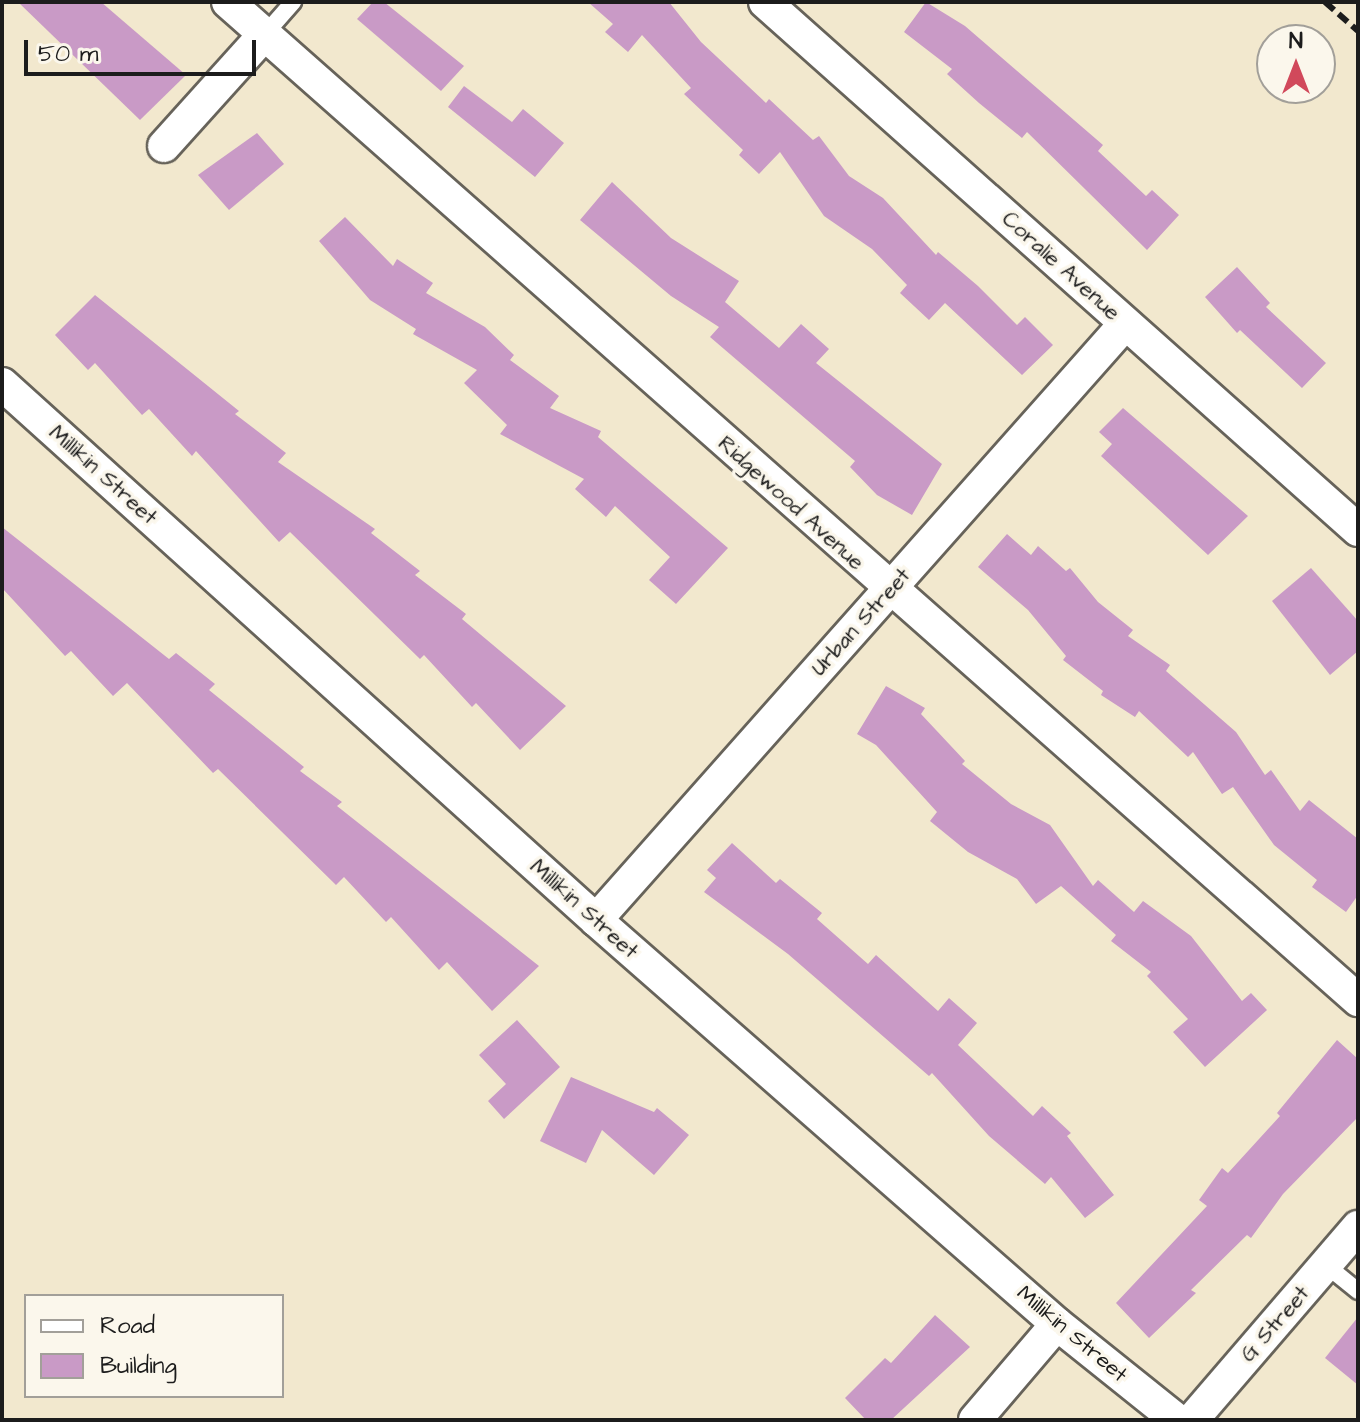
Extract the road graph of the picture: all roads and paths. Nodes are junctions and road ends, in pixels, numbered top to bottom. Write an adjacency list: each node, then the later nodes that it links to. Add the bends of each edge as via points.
1 (228, 2): 4 (street, Ridgewood Avenue)
2 (293, 2): 4 (lane)
3 (765, 2): 6 (street, Coralie Avenue)
4 (265, 34): 5 (street); 9 (street, Ridgewood Avenue)
5 (164, 146)
6 (1125, 324): 8 (street, Coralie Avenue); 9 (street, Urban Street)
7 (2, 384): 10 (street, Millikin Street)
8 (1358, 530)
9 (889, 591): 10 (street, Urban Street); 11 (street, Ridgewood Avenue)
10 (596, 920): 15 (street, Millikin Street)
11 (1358, 1000)
12 (1358, 1227): 13 (street, G Street)
13 (1326, 1265): 14 (lane); 18 (street, G Street)
14 (1358, 1291)
15 (1057, 1324): 16 (street); 17 (street, Millikin Street)
16 (975, 1420)
17 (1177, 1420)
18 (1192, 1420)

